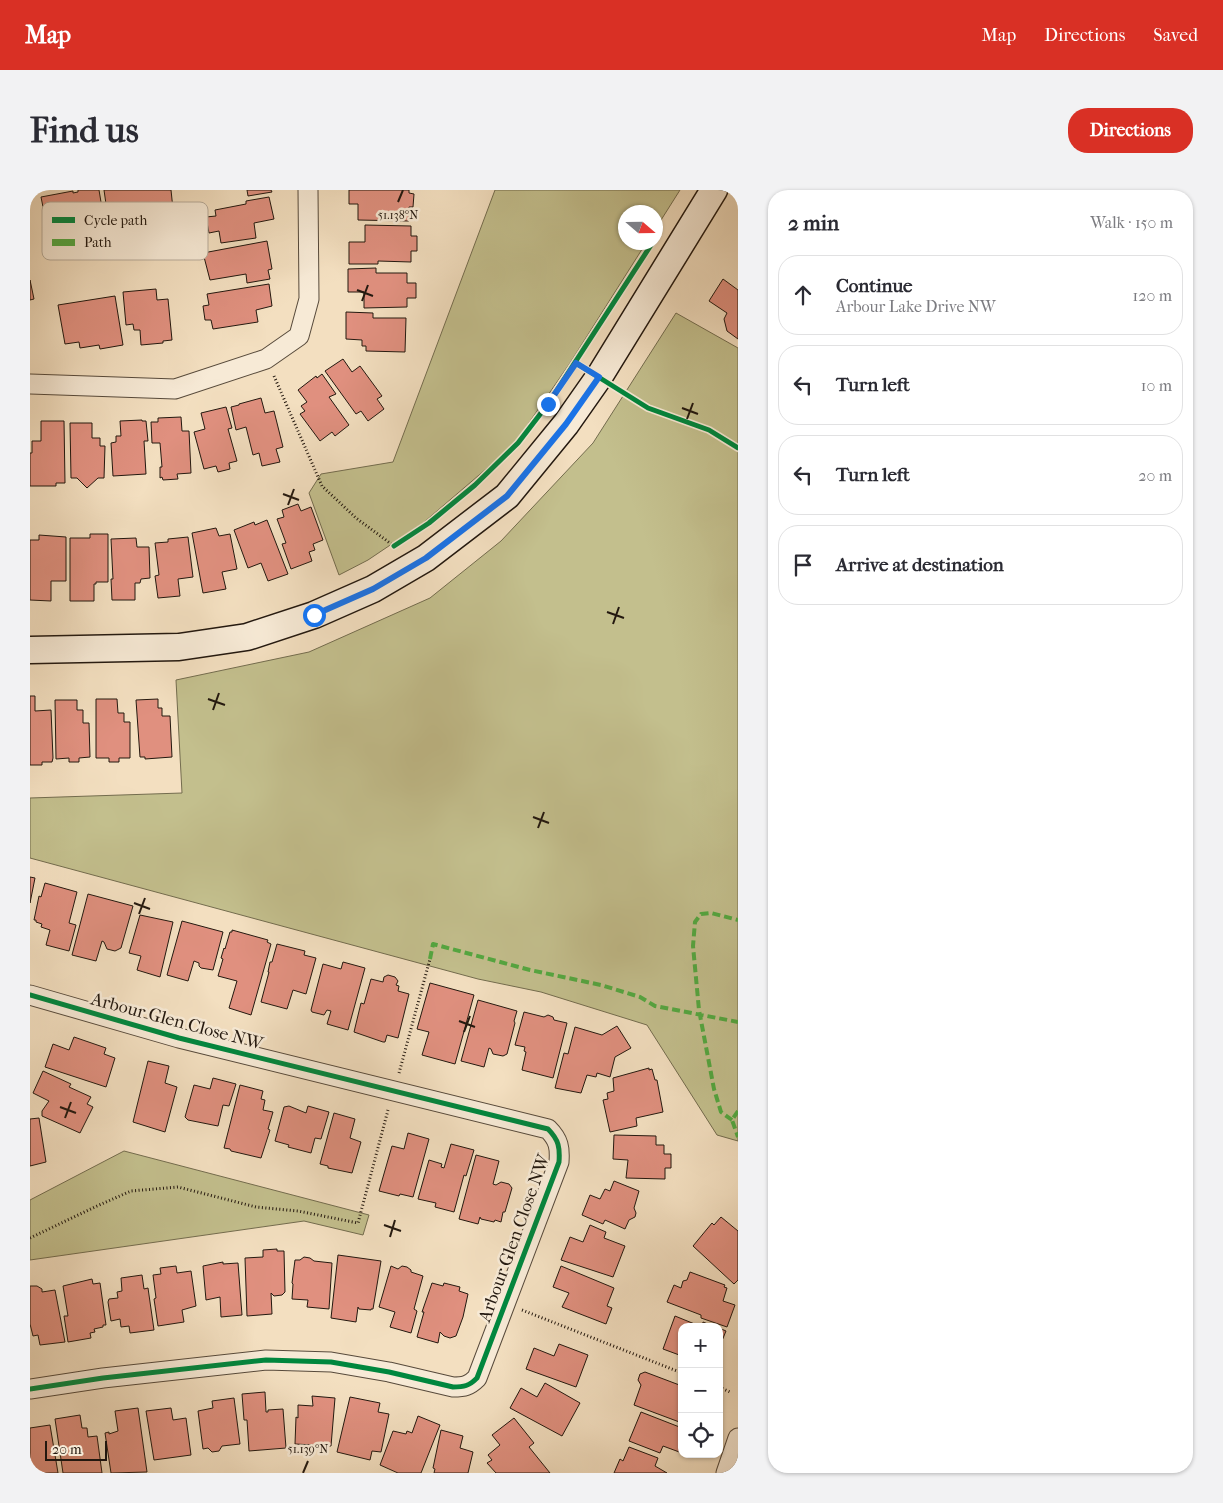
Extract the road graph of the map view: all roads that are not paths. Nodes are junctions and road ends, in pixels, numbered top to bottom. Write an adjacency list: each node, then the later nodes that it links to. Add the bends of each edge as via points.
1 (308, 190): 3 (street, via 309,299 299,336 266,359 175,389)
2 (714, 190): 4 (street, via 599,377 566,424 507,496 426,558 373,589 314,615 247,637 178,647)
3 (30, 384)
4 (30, 650)
5 (31, 997): 6 (street, Arbour Glen Close NW, via 179,1038 548,1130 560,1148 559,1162 477,1378 470,1385 453,1387 331,1362 266,1360 103,1378)
6 (30, 1390)
7 (738, 1438): 8 (street)
8 (726, 1473)

